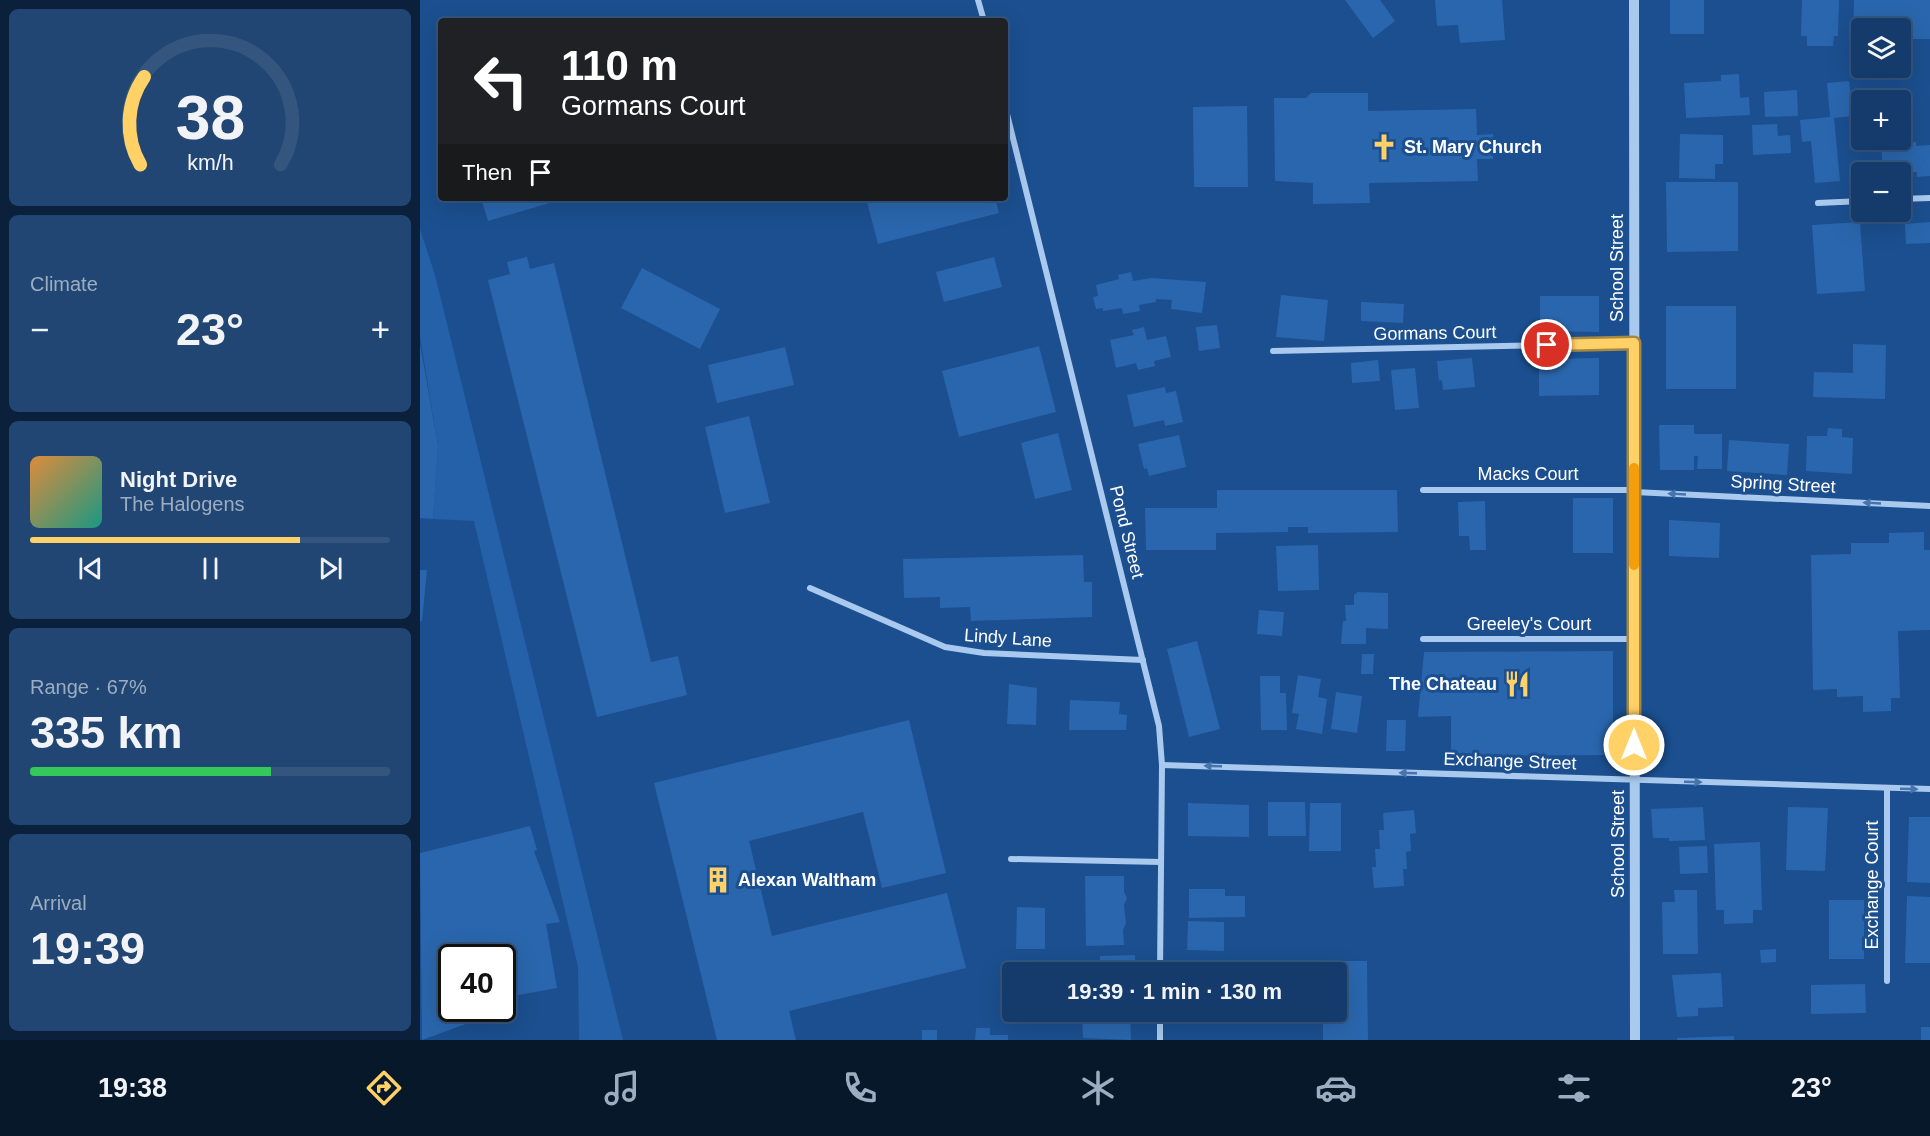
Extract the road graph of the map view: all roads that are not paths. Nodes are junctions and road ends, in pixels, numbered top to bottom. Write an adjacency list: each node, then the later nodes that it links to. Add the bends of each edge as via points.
1 (978, 0): 3 (street)
2 (1634, 0): 9 (street, School Street)
3 (983, 18)
4 (1008, 118): 17 (street, Pond Street)
5 (1930, 198): 6 (street)
6 (1911, 199)
7 (1851, 202): 8 (street)
8 (1818, 203)
9 (1634, 343): 10 (street, Gormans Court); 12 (street, School Street)
10 (1273, 351)
11 (1423, 490): 12 (street, Macks Court)
12 (1634, 491): 13 (street, Spring Street, one-way to 12); 16 (street, School Street)
13 (1930, 506)
14 (810, 588): 17 (street, Lindy Lane, via 945,647 984,653)
15 (1423, 639): 16 (street, Greeley's Court)
16 (1634, 639): 19 (street, School Street)
17 (1143, 660): 18 (street, Pond Street, via 1159,726)
18 (1162, 765): 19 (street, Exchange Street, one-way to 18); 23 (street, Pond Street)
19 (1634, 780): 20 (street, Exchange Street, one-way to 20); 28 (street, School Street)
20 (1887, 788): 21 (street, Exchange Street, one-way to 21); 25 (street, Exchange Court)
21 (1930, 789)
22 (1011, 859): 23 (street)
23 (1161, 862): 24 (street, Pond Street)
24 (1160, 962)
25 (1887, 981)
26 (1160, 1022): 27 (street)
27 (1160, 1040)
28 (1635, 1040)

